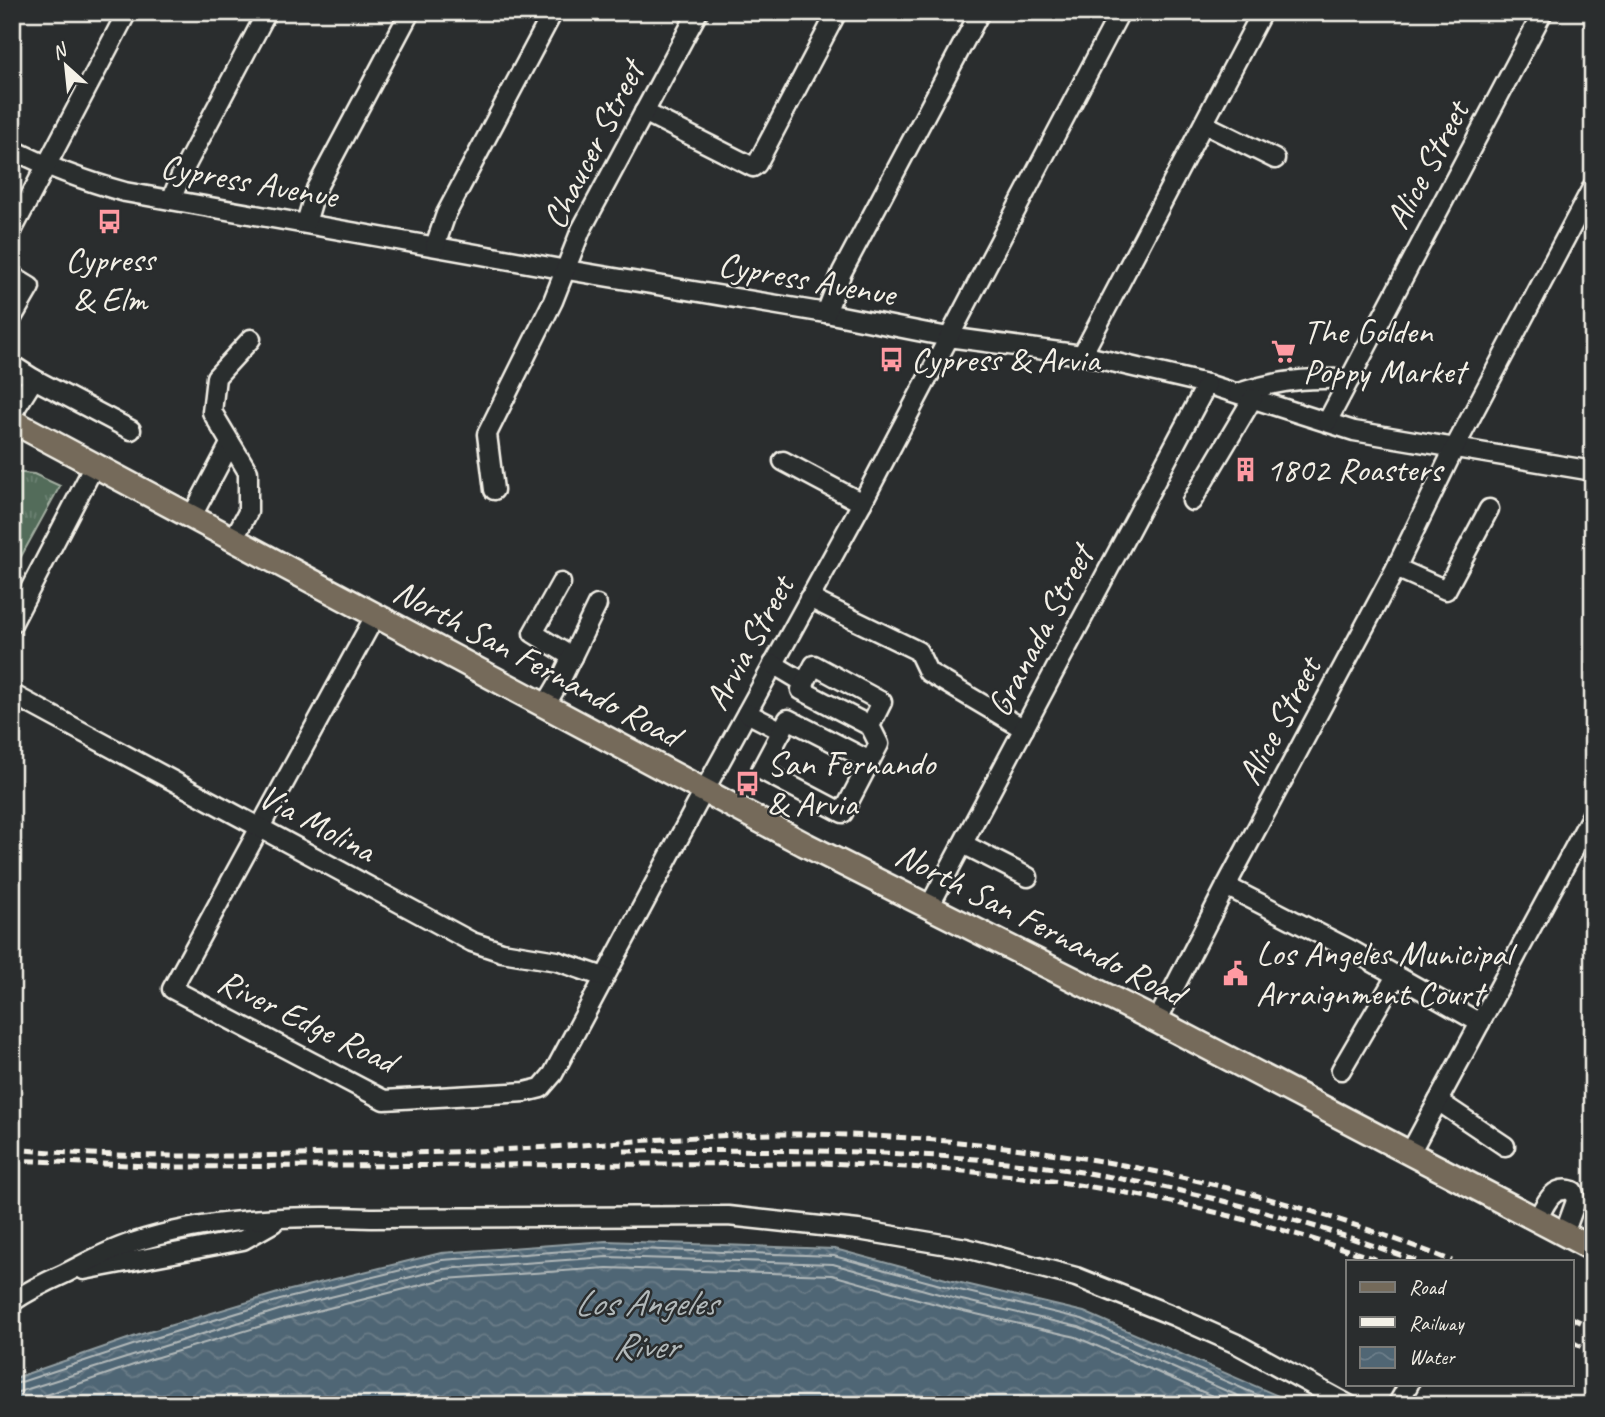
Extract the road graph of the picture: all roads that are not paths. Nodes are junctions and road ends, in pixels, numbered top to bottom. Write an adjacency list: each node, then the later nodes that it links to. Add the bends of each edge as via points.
1 (127, 12): 15 (street)
2 (267, 12): 17 (street)
3 (410, 12): 18 (street, via 316,189)
4 (553, 12): 20 (street, via 446,214)
5 (698, 12): 11 (street, Chaucer Street)
6 (837, 12): 11 (street, via 752,167)
7 (980, 12): 23 (street, via 842,272)
8 (1120, 12): 25 (street, Arvia Street)
9 (1262, 12): 12 (street)
10 (1543, 12): 30 (street, Alice Street)
11 (644, 112): 21 (street, Chaucer Street, via 581,230)
12 (1203, 124): 14 (street); 27 (street)
13 (12, 149): 15 (street, Cypress Avenue)
14 (1276, 159)
15 (46, 166): 17 (street, Cypress Avenue, via 93,184); 19 (street)
16 (1593, 186): 38 (street, Alice Street)
17 (171, 200): 18 (street, Cypress Avenue)
18 (306, 223): 20 (street, Cypress Avenue)
19 (12, 231)
20 (435, 246): 21 (street, Cypress Avenue)
21 (567, 270): 23 (street, Cypress Avenue); 42 (street, Chaucer Street, via 487,434)
22 (12, 276): 24 (street, via 30,287)
23 (826, 313): 25 (street, Cypress Avenue)
24 (12, 318)
25 (948, 337): 27 (street, Cypress Avenue); 44 (street, Arvia Street)
26 (251, 339): 37 (street, via 216,377 212,412)
27 (1082, 355): 31 (street, Cypress Avenue)
28 (12, 365): 29 (street)
29 (34, 379): 33 (street); 36 (street)
30 (1350, 379): 32 (street, via 1278,381); 35 (street, Alice Street)
31 (1207, 384): 32 (street, Cypress Avenue); 61 (street, Granada Street)
32 (1245, 395): 35 (street, Cypress Avenue); 43 (street)
33 (12, 415)
34 (12, 421): 40 (main road, North San Fernando Road)
35 (1327, 422): 38 (street, Cypress Avenue)
36 (131, 429)
37 (230, 444): 46 (street); 47 (street, via 248,471 248,512)
38 (1454, 449): 41 (street, Cypress Avenue); 48 (street, Alice Street)
39 (783, 461): 44 (street)
40 (94, 466): 46 (main road, North San Fernando Road); 53 (street)
41 (1592, 469)
42 (494, 490)
43 (1192, 501)
44 (862, 503): 50 (street, Arvia Street)
45 (1489, 509): 48 (street, via 1446,590)
46 (191, 518): 47 (main road, North San Fernando Road)
47 (233, 540): 52 (main road, North San Fernando Road)
48 (1396, 568): 69 (street, Alice Street)
49 (561, 583): 54 (street, via 533,633)
50 (809, 598): 55 (street, Arvia Street); 61 (street, via 918,651 928,672)
51 (597, 605): 54 (street)
52 (375, 617): 58 (main road, North San Fernando Road); 66 (street)
53 (12, 624)
54 (572, 657): 58 (street)
55 (773, 664): 56 (street); 59 (street, Arvia Street)
56 (805, 683): 60 (street, via 801,690); 60 (street, via 814,665 882,702)
57 (12, 694): 66 (street, Via Molina)
58 (545, 706): 64 (main road, North San Fernando Road)
59 (747, 713): 62 (street); 64 (street, Arvia Street)
60 (870, 726): 63 (street, via 879,744)
61 (1024, 729): 67 (street, Granada Street)
62 (778, 738): 63 (street, via 788,719); 63 (street, via 761,770 843,813)
63 (870, 761)
64 (704, 791): 70 (main road, North San Fernando Road); 72 (street, Arvia Street)
65 (1593, 814): 74 (street)
66 (261, 829): 72 (street, Via Molina, via 472,942); 76 (street, River Edge Road, via 172,989 384,1100)
67 (963, 844): 68 (street); 70 (street, Granada Street)
68 (1028, 877)
69 (1226, 886): 71 (street); 73 (street, Alice Street)
70 (929, 907): 73 (main road, North San Fernando Road)
71 (1396, 976): 74 (street); 75 (street)
72 (604, 977): 76 (street, Arvia Street)
73 (1157, 1021): 79 (main road, North San Fernando Road)
74 (1480, 1023): 77 (street)
75 (1341, 1070)
76 (541, 1088)
77 (1438, 1101): 78 (street); 79 (street)
78 (1505, 1146)
79 (1410, 1153): 80 (main road, North San Fernando Road)
80 (1538, 1220): 81 (main road, North San Fernando Road); 81 (street, via 1550,1196 1560,1190 1573,1191 1576,1201)
81 (1564, 1234): 82 (main road, North San Fernando Road)
82 (1593, 1249)
83 (12, 1302): 85 (street, via 64,1274 243,1240 279,1220 320,1216 728,1216 966,1248 1076,1278 1237,1344)
84 (1408, 1386): 86 (street)
85 (1349, 1405)
86 (1397, 1405)

